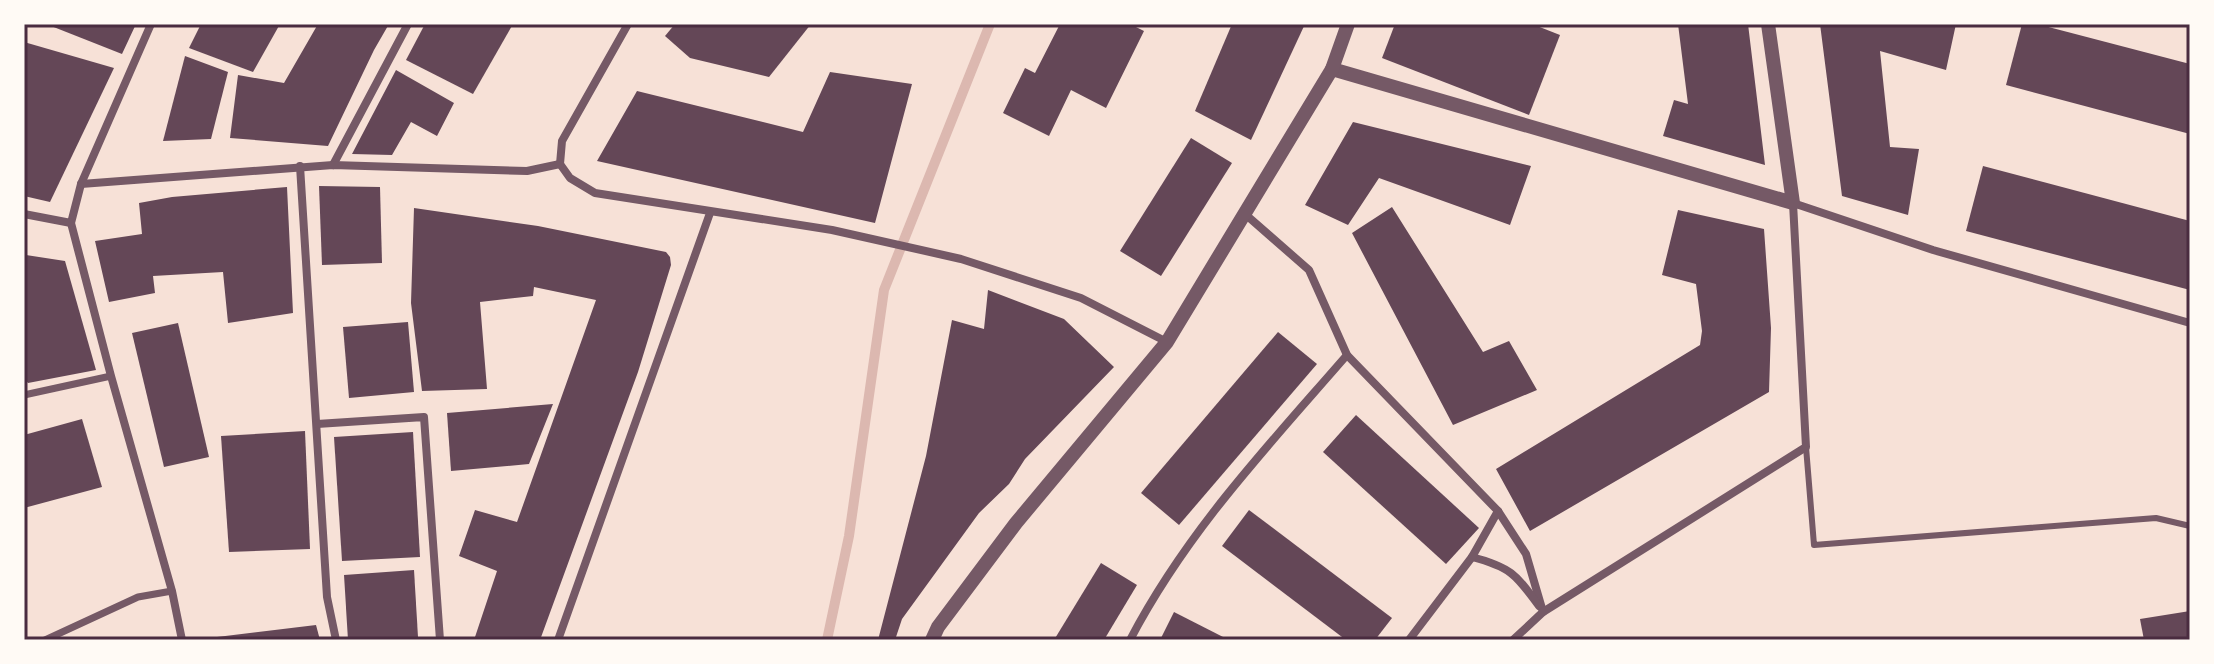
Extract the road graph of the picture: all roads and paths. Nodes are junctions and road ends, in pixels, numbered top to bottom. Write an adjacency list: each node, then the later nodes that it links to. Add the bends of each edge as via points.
1 (151, 24): 10 (street)
2 (408, 24): 8 (street)
3 (627, 24): 7 (street, via 562,141)
4 (1348, 24): 6 (street)
5 (1768, 24): 11 (street)
6 (1332, 69): 11 (street); 14 (street)
7 (560, 164): 8 (street, via 527,171); 12 (street, via 570,178 595,193)
8 (333, 165): 9 (street)
9 (300, 166): 10 (street); 21 (street)
10 (81, 184): 15 (street)
11 (1793, 203): 16 (street, via 1933,250); 22 (street)
12 (710, 213): 17 (street, via 832,230 961,259 1081,298); 32 (street)
13 (24, 214): 15 (street)
14 (1245, 214): 17 (street); 18 (street, via 1309,270)
15 (71, 223): 19 (street)
16 (2190, 323)
17 (1167, 342): 33 (street, via 1016,523)
18 (1347, 355): 23 (street); 34 (street, via 1218,502)
19 (111, 376): 20 (street); 26 (street)
20 (24, 395)
21 (317, 424): 30 (street, via 327,597); 31 (street, via 424,417)
22 (1806, 447): 24 (lane, via 1814,545 2156,518); 27 (street)
23 (1498, 511): 25 (street); 27 (street, via 1526,554)
24 (2190, 526)
25 (1472, 557): 27 (street, via 1502,565); 35 (street)
26 (172, 591): 28 (street, via 138,597); 29 (street)
27 (1543, 612): 36 (street)
28 (45, 640)
29 (182, 640)
30 (336, 640)
31 (440, 640)
32 (558, 640)
33 (932, 640)
34 (1130, 640)
35 (1409, 640)
36 (1513, 640)

